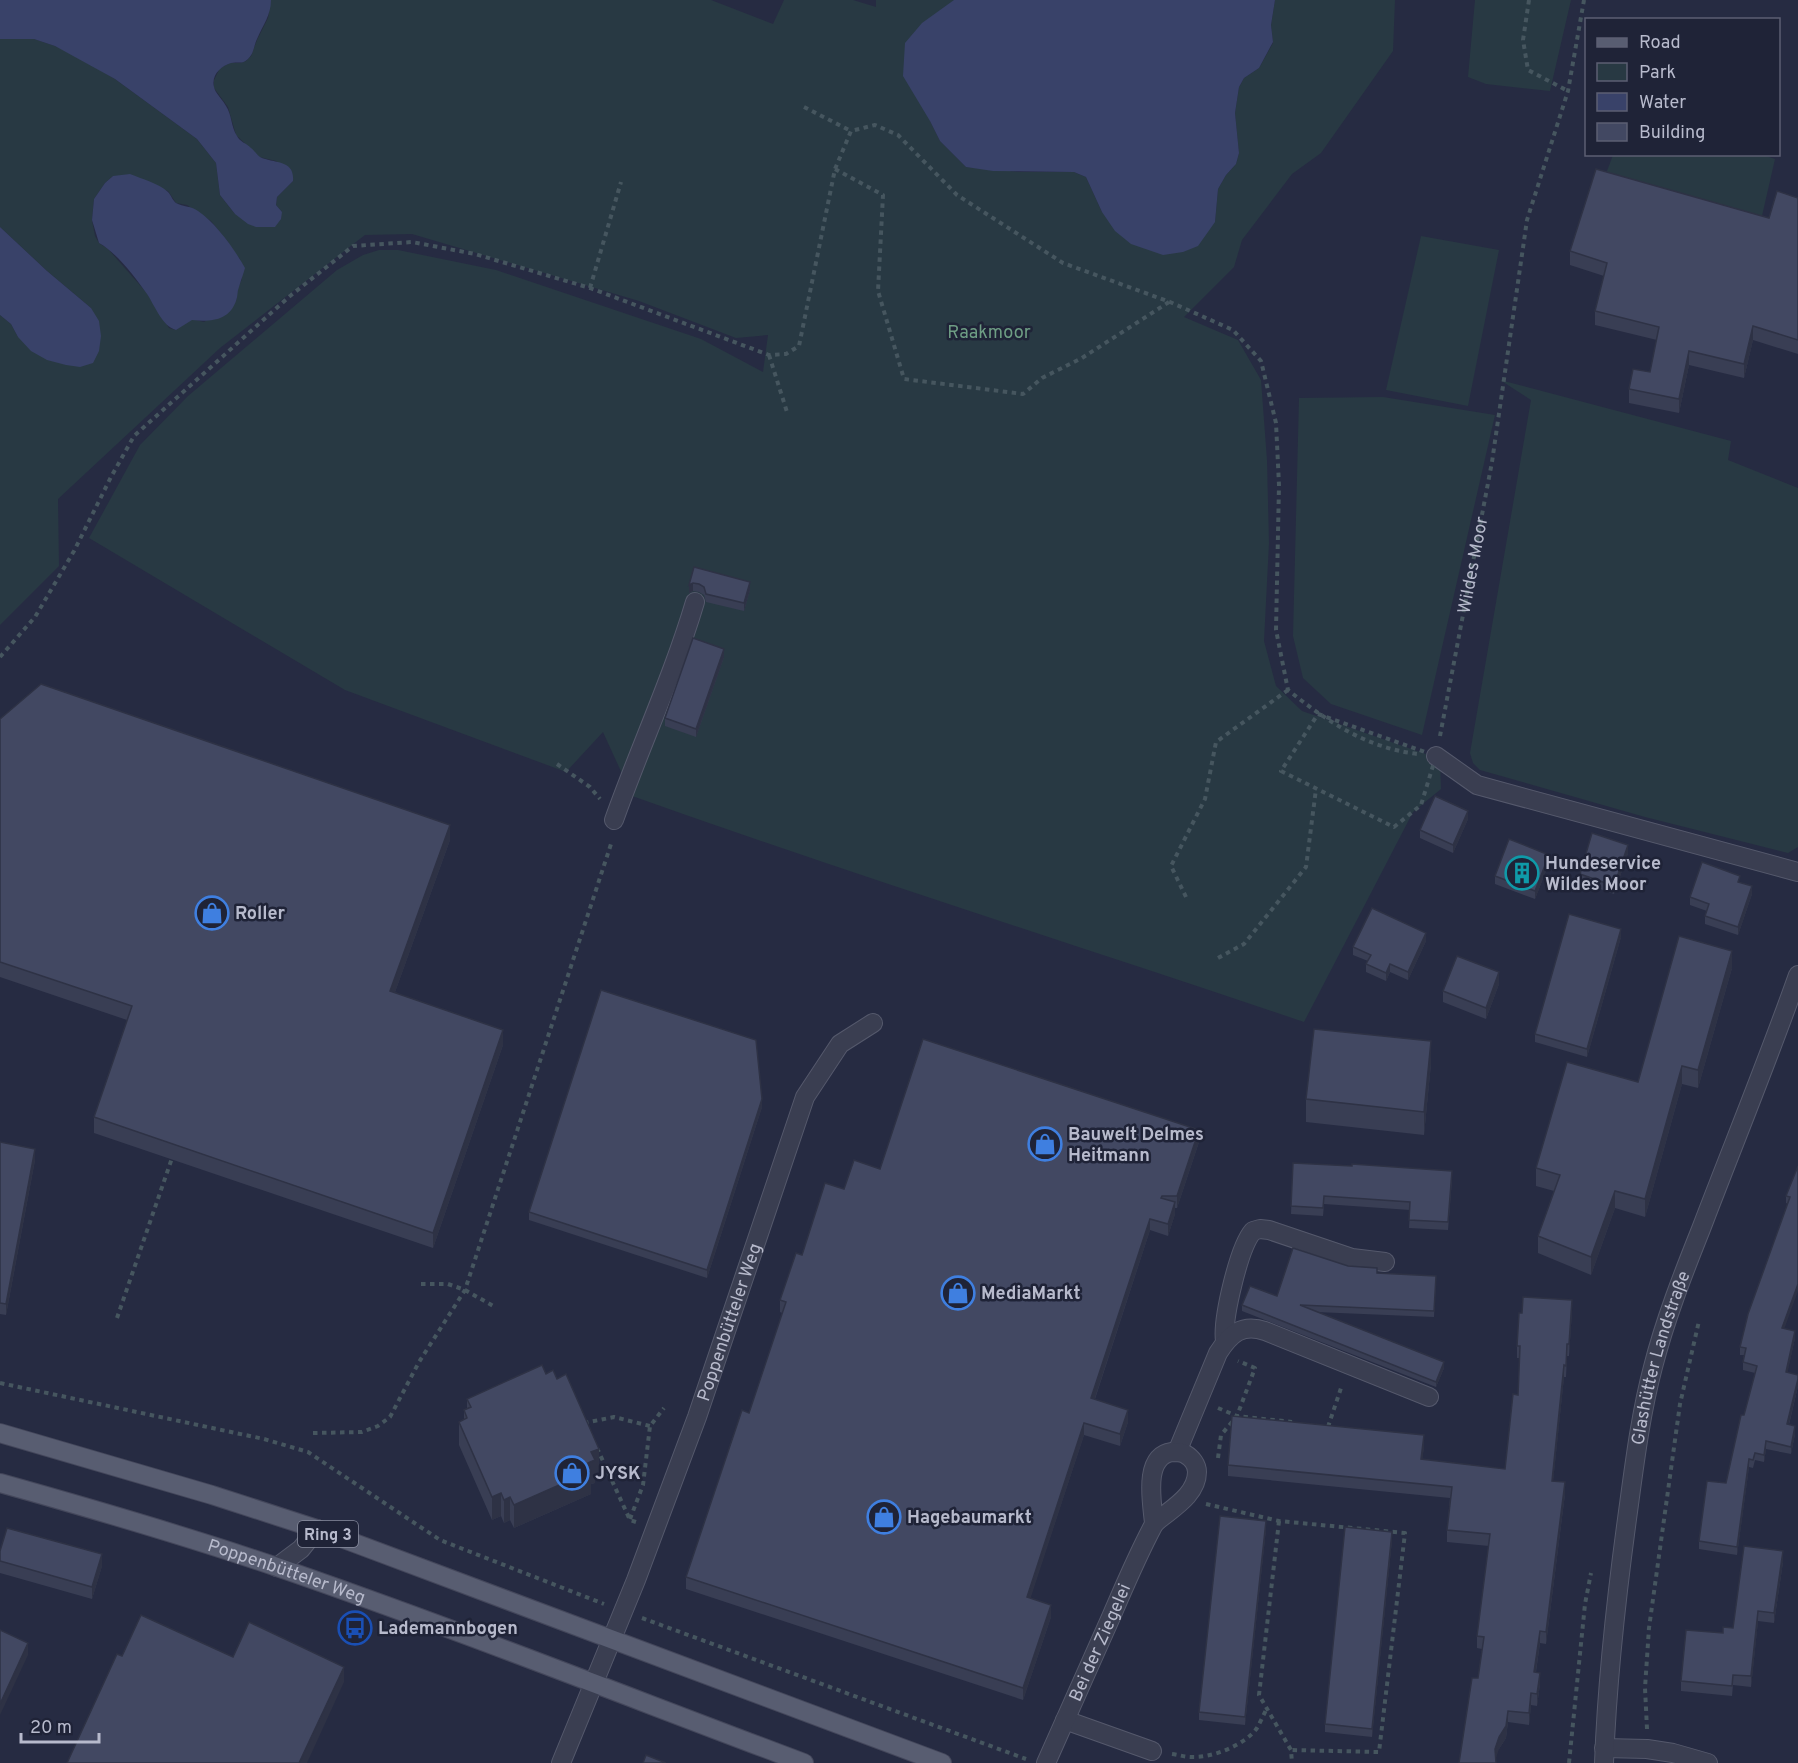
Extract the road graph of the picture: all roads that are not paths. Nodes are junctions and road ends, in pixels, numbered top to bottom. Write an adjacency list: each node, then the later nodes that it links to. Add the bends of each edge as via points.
1 (695, 602): 3 (street)
2 (1436, 756): 4 (street, via 1477,785)
3 (614, 820)
4 (1798, 872)
5 (1798, 975): 20 (street, Glashütter Landstraße, via 1691,1253 1653,1365 1637,1445 1619,1578)
6 (873, 1023): 16 (street, Poppenbütteler Weg, via 840,1044 805,1097 697,1418)
7 (1385, 1262): 8 (street, via 1352,1258 1269,1230 1253,1231 1244,1246 1229,1301)
8 (1222, 1347): 9 (street, via 1238,1331 1260,1329); 11 (street)
9 (1429, 1397)
10 (0, 1432): 14 (main road, Ring 3)
11 (1177, 1452): 13 (street, Bei der Ziegelei, via 1158,1458 1153,1468); 13 (street, Bei der Ziegelei, via 1194,1461 1197,1473 1193,1489)
12 (0, 1483): 15 (main road, Poppenbütteler Weg / Ring 3)
13 (1154, 1523): 18 (street, Bei der Ziegelei)
14 (317, 1529): 15 (street, via 301,1550); 16 (main road, Ring 3)
15 (277, 1567): 17 (main road, Poppenbütteler Weg / Ring 3)
16 (612, 1640): 17 (street); 23 (main road, Ring 3)
17 (595, 1684): 21 (street); 22 (main road, Poppenbütteler Weg / Ring 3)
18 (1065, 1720): 19 (street); 24 (street, Bei der Ziegelei)
19 (1152, 1751)
20 (1604, 1756): 25 (street, via 1647,1749)
21 (561, 1763)
22 (804, 1763)
23 (942, 1763)
24 (1046, 1763)
25 (1708, 1763)

